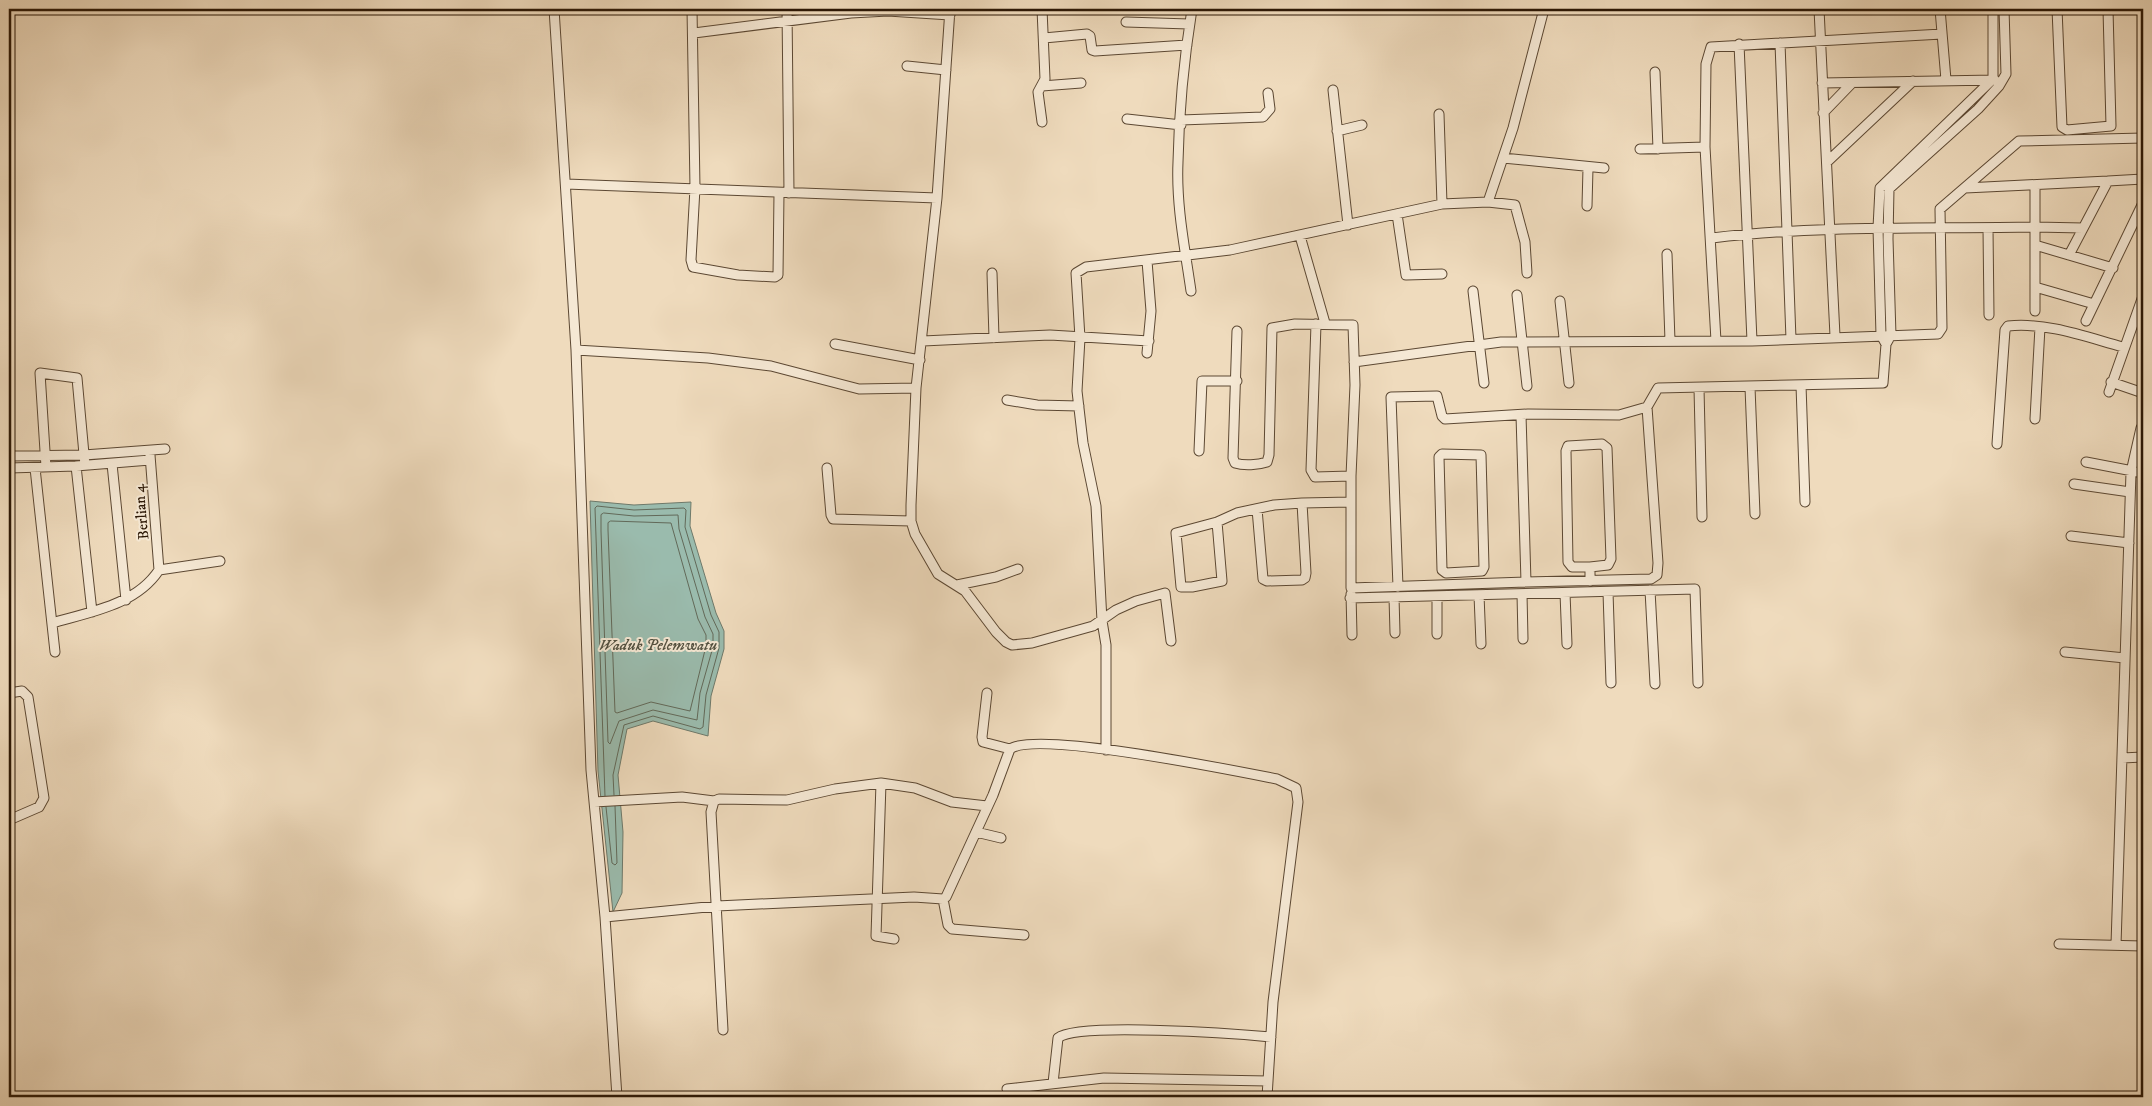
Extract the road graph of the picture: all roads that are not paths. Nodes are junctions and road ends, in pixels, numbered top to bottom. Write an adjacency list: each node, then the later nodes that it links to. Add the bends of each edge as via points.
1 (554, 9): 54 (street)
2 (692, 9): 17 (street)
3 (787, 9): 14 (street)
4 (1042, 9): 19 (street)
5 (1192, 9): 16 (street)
6 (1544, 9): 48 (street, via 1514,128)
7 (1819, 9): 20 (street)
8 (1940, 9): 18 (street)
9 (1993, 9): 27 (street)
10 (2004, 9): 30 (street, via 2006,74)
11 (2057, 9): 12 (street, via 2062,127 2067,130 2112,126)
12 (2108, 9)
13 (950, 12): 14 (street, via 888,11); 25 (street)
14 (788, 20): 17 (street); 58 (street)
15 (1126, 22): 16 (street)
16 (1190, 24): 23 (street)
17 (694, 33): 56 (street)
18 (1942, 34): 20 (street); 28 (street)
19 (1044, 38): 23 (street, via 1087,34 1095,51); 34 (street, via 1045,79)
20 (1820, 40): 21 (street); 33 (street)
21 (1780, 43): 22 (street); 73 (street)
22 (1739, 44): 45 (street, via 1713,46 1708,53); 74 (street)
23 (1187, 45): 41 (street)
24 (907, 66): 25 (street)
25 (946, 70): 59 (street)
26 (1655, 72): 47 (street)
27 (1993, 79): 28 (street); 30 (street); 67 (street, via 1883,184 1879,193)
28 (1946, 80): 29 (street)
29 (1913, 81): 31 (street); 49 (street)
30 (2003, 81): 68 (street, via 1978,109 1889,189)
31 (1852, 82): 33 (street); 37 (street)
32 (1081, 83): 34 (street)
33 (1822, 83): 37 (street)
34 (1042, 86): 40 (street, via 1038,92)
35 (1333, 90): 43 (street)
36 (1268, 93): 41 (street, via 1270,109 1263,117)
37 (1823, 113): 49 (street)
38 (1439, 114): 62 (street)
39 (1127, 119): 41 (street)
40 (1042, 122)
41 (1181, 122): 80 (street, via 1178,162)
42 (1362, 125): 43 (street)
43 (1337, 131): 65 (street)
44 (2143, 138): 57 (street, via 2019,141)
45 (1705, 147): 47 (street); 76 (street)
46 (1640, 149): 47 (street)
47 (1658, 149)
48 (1502, 158): 50 (street); 60 (street)
49 (1827, 162): 72 (street)
50 (1588, 168): 51 (street); 63 (street)
51 (1604, 168)
52 (2143, 179): 53 (street)
53 (2108, 181): 55 (street); 71 (street)
54 (566, 184): 56 (street); 115 (street)
55 (2035, 185): 57 (street); 66 (street)
56 (695, 188): 58 (street); 58 (street, via 691,264 738,275 775,277 780,272)
57 (1965, 188): 69 (street, via 1939,210)
58 (784, 193): 59 (street)
59 (938, 198): 104 (street)
60 (1488, 202): 62 (street); 84 (street, via 1512,204 1517,208 1525,242)
61 (2143, 203): 82 (street)
62 (1442, 204): 64 (street)
63 (1587, 206)
64 (1397, 214): 65 (street); 85 (street, via 1406,275)
65 (1348, 225): 75 (street)
66 (2035, 227): 70 (street); 71 (street); 77 (street)
67 (1878, 228): 68 (street); 72 (street); 113 (street)
68 (1888, 228): 69 (street); 99 (street)
69 (1940, 228): 70 (street); 99 (street, via 1941,332)
70 (1988, 228): 94 (street)
71 (2083, 228): 79 (street)
72 (1830, 230): 73 (street); 100 (street)
73 (1788, 232): 74 (street); 103 (street)
74 (1747, 234): 76 (street); 109 (street)
75 (1300, 236): 80 (street); 96 (street)
76 (1712, 238): 108 (street)
77 (2035, 246): 79 (street); 86 (street)
78 (1667, 254): 107 (street)
79 (2069, 255): 82 (street)
80 (1186, 256): 81 (street); 87 (street)
81 (1147, 262): 102 (street, via 1086,267 1076,273); 105 (street, via 1151,311)
82 (2112, 268): 92 (street)
83 (992, 273): 101 (street)
84 (1527, 273)
85 (1442, 274)
86 (2035, 287): 92 (street); 93 (street)
87 (1191, 292)
88 (1473, 292): 112 (street)
89 (1517, 295): 110 (street)
90 (2143, 296): 114 (street)
91 (1560, 301): 106 (street)
92 (2094, 304): 95 (street)
93 (2035, 311)
94 (1989, 315)
95 (2086, 322)
96 (1321, 323): 118 (street, via 1353,324); 119 (street, via 1272,328 1269,455 1267,462 1262,464 1239,464 1233,458); 152 (street, via 1311,470 1315,477)
97 (2040, 327): 114 (street); 134 (street); 136 (street, via 2008,326 2006,330)
98 (1237, 331): 119 (street)
99 (1891, 335): 113 (street)
100 (1835, 336): 103 (street); 113 (street)
101 (994, 338): 102 (street, via 1050,335); 104 (street)
102 (1080, 338): 105 (street); 131 (street)
103 (1791, 339): 109 (street)
104 (923, 341): 117 (street)
105 (1149, 341): 116 (street)
106 (1564, 341): 107 (street); 110 (street); 121 (street)
107 (1670, 341): 108 (street)
108 (1716, 341): 109 (street)
109 (1752, 341)
110 (1523, 342): 112 (street); 124 (street)
111 (835, 344): 117 (street)
112 (1480, 344): 118 (street); 122 (street)
113 (1885, 344): 123 (street, via 1883,383)
114 (2123, 348): 120 (street)
115 (576, 350): 126 (street, via 708,358 771,366 859,389); 210 (street)
116 (1147, 353)
117 (920, 360): 126 (street)
118 (1354, 362): 152 (street)
119 (1237, 381): 138 (street, via 1202,381)
120 (2111, 382): 128 (street); 129 (street)
121 (1569, 383)
122 (1484, 384)
123 (1801, 385): 125 (street); 156 (street)
124 (1527, 386)
125 (1750, 387): 127 (street); 159 (street)
126 (916, 388): 161 (street)
127 (1699, 388): 132 (street, via 1658,388); 160 (street)
128 (2109, 392)
129 (2143, 393)
130 (1006, 400): 131 (street)
131 (1079, 406): 185 (street, via 1096,506)
132 (1648, 407): 133 (street, via 1619,415); 170 (street, via 1658,570 1650,579)
133 (1521, 415): 171 (street); 174 (street, via 1445,419 1437,396 1391,398)
134 (2035, 419)
135 (2141, 428): 150 (street)
136 (1997, 444)
137 (165, 450): 142 (street)
138 (1199, 451)
139 (9, 454): 141 (street); 147 (street)
140 (84, 455): 141 (street); 141 (street, via 77,378 40,373); 142 (street); 145 (street)
141 (45, 456): 146 (street)
142 (150, 456): 144 (street); 168 (street, Berlian 4)
143 (2086, 462): 150 (street)
144 (112, 464): 145 (street); 183 (street)
145 (80, 466): 146 (street); 184 (street)
146 (46, 467): 148 (street)
147 (10, 468): 148 (street)
148 (35, 468): 186 (street)
149 (827, 468): 161 (street, via 833,519)
150 (2131, 472): 151 (street); 154 (street)
151 (2143, 474)
152 (1351, 478): 155 (street)
153 (2074, 484): 154 (street)
154 (2130, 492): 164 (street)
155 (1351, 498): 157 (street); 177 (street)
156 (1805, 502)
157 (1302, 503): 158 (street); 158 (street, via 1306,573 1302,580 1264,579)
158 (1257, 509): 162 (street)
159 (1755, 514)
160 (1702, 517)
161 (911, 521): 173 (street, via 919,543 938,574)
162 (1217, 522): 162 (street, via 1176,533 1181,587 1192,588 1222,581)
163 (2070, 536): 164 (street)
164 (2130, 543): 197 (street)
165 (220, 561): 168 (street)
166 (1590, 567): 166 (street, via 1572,567 1568,562 1566,451 1568,446 1602,444 1607,448 1611,558 1608,565); 170 (street)
167 (1018, 569): 173 (street)
168 (159, 570): 183 (street)
169 (1463, 572): 169 (street, via 1482,571 1484,567 1481,455 1442,454 1439,457 1442,570 1446,573); 172 (street)
170 (1590, 580): 171 (street)
171 (1526, 582): 172 (street)
172 (1463, 584): 174 (street)
173 (957, 585): 185 (street, via 1006,642 1018,645)
174 (1398, 587): 177 (street)
175 (1650, 590): 176 (street); 200 (street, via 1695,589); 201 (street)
176 (1608, 592): 178 (street); 199 (street)
177 (1351, 593): 182 (street); 189 (street)
178 (1565, 593): 179 (street); 193 (street)
179 (1522, 594): 180 (street); 190 (street)
180 (1479, 595): 181 (street); 192 (street)
181 (1437, 596): 182 (street); 188 (street)
182 (1394, 597): 187 (street)
183 (126, 600): 184 (street)
184 (92, 612): 186 (street)
185 (1102, 621): 191 (street, via 1116,610 1165,592); 205 (street, via 1106,645)
186 (52, 623): 195 (street)
187 (1394, 633)
188 (1437, 634)
189 (1352, 635)
190 (1523, 639)
191 (1171, 641)
192 (1481, 644)
193 (1567, 644)
194 (9, 646): 198 (street)
195 (55, 652)
196 (2065, 652): 197 (street)
197 (2125, 658): 207 (street)
198 (9, 669)
199 (1611, 683)
200 (1698, 683)
201 (1655, 684)
202 (9, 693): 212 (street, via 22,691 28,696 44,798 39,807)
203 (987, 693): 204 (street, via 983,742)
204 (1010, 749): 205 (street, via 1015,745 1040,743); 211 (street)
205 (1106, 750): 225 (street, via 1277,779 1296,788 1297,808 1282,913)
206 (2143, 757): 207 (street)
207 (2122, 758): 222 (street)
208 (881, 783): 209 (street, via 787,800); 211 (street, via 915,788 952,802); 215 (street)
209 (714, 801): 210 (street, via 682,797); 217 (street, via 711,812)
210 (594, 802): 218 (street)
211 (987, 806): 213 (street)
212 (9, 820)
213 (976, 832): 214 (street); 216 (street)
214 (1001, 838)
215 (876, 898): 216 (street); 217 (street); 220 (street, via 876,936)
216 (943, 899): 219 (street, via 948,925 952,929)
217 (717, 906): 218 (street); 224 (street)
218 (605, 917): 229 (street)
219 (1024, 935)
220 (894, 939)
221 (2059, 944): 222 (street)
222 (2116, 945): 223 (street)
223 (2143, 946)
224 (723, 1030)
225 (1271, 1037): 226 (street); 227 (street, via 1191,1031 1110,1030 1064,1034 1058,1038)
226 (1268, 1081): 227 (street, via 1104,1078); 230 (street)
227 (1053, 1083): 228 (street)
228 (1007, 1089)
229 (617, 1097)
230 (1267, 1097)

